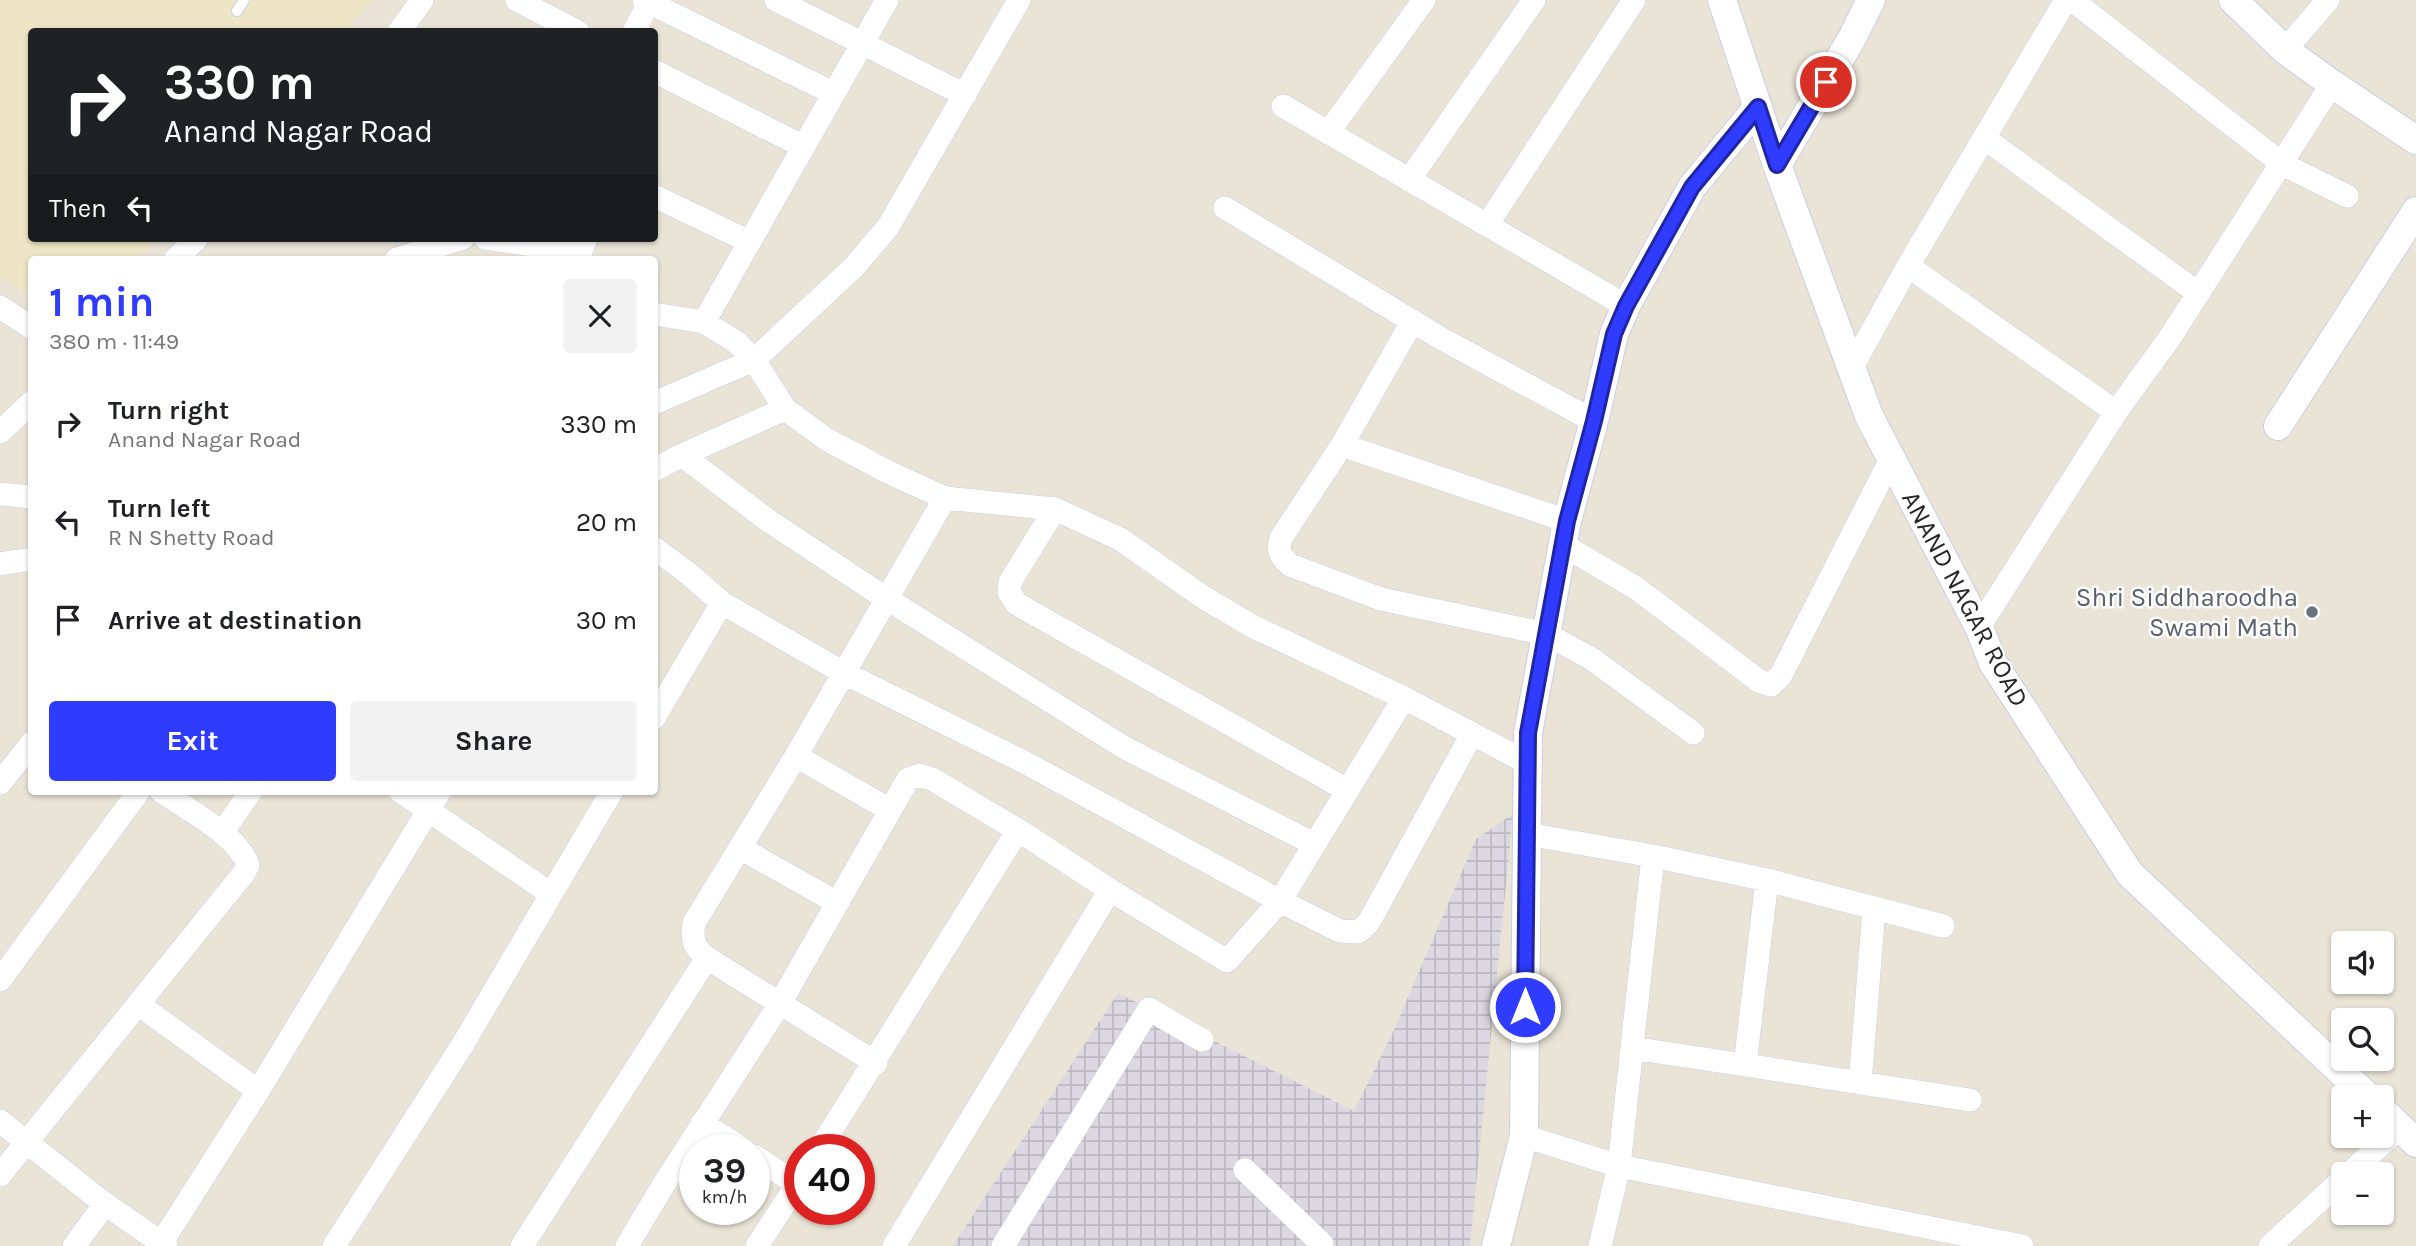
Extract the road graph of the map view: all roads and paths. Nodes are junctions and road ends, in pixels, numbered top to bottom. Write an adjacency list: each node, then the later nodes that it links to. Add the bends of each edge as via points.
1 (244, 0): 17 (lane)
2 (422, 0): 18 (street)
3 (517, 0): 19 (street)
4 (776, 0): 21 (street)
5 (887, 0): 21 (street)
6 (1019, 0): 26 (street)
7 (1424, 0): 29 (street)
8 (1534, 0): 35 (street)
9 (1634, 0): 40 (street)
10 (1722, 0): 28 (street, ANAND NAGAR ROAD)
11 (1871, 0): 34 (street)
12 (2066, 0): 30 (street)
13 (2072, 0): 33 (street)
14 (2233, 0): 22 (street)
15 (2328, 0): 22 (street)
16 (648, 1): 20 (street); 25 (street)
17 (237, 11)
18 (402, 28)
19 (570, 28)
20 (636, 28)
21 (862, 42): 25 (street); 26 (street)
22 (2285, 50): 24 (street)
23 (658, 73): 32 (street)
24 (2332, 84): 31 (street); 33 (street)
25 (833, 93): 32 (street)
26 (965, 95): 56 (street, via 888,227)
27 (1283, 106): 29 (street)
28 (1758, 107): 34 (street, ANAND NAGAR ROAD); 50 (street, via 1692,187)
29 (1328, 133): 35 (street)
30 (1983, 138): 48 (street); 49 (street)
31 (2414, 138)
32 (802, 146): 41 (street)
33 (2282, 164): 36 (street); 49 (street)
34 (1777, 165): 57 (street, ANAND NAGAR ROAD)
35 (1409, 180): 40 (street)
36 (2347, 196)
37 (658, 198): 41 (street)
38 (1225, 208): 54 (street)
39 (2416, 211): 63 (street)
40 (1487, 225): 50 (street)
41 (748, 241): 53 (street)
42 (193, 242): 46 (street)
43 (446, 242): 47 (street)
44 (512, 242): 45 (street, via 580,252)
45 (584, 242)
46 (179, 256)
47 (406, 256)
48 (1908, 266): 57 (street); 61 (street)
49 (2198, 293): 61 (street)
50 (1626, 306): 62 (street, via 1614,334)
51 (2, 311): 55 (street)
52 (658, 315): 53 (street)
53 (704, 322): 56 (street, via 736,342)
54 (1412, 322): 62 (street); 65 (street)
55 (28, 326)
56 (758, 367): 58 (street); 59 (street)
57 (1851, 369): 67 (street, ANAND NAGAR ROAD)
58 (658, 402)
59 (781, 405): 66 (street); 71 (street, via 826,439)
60 (28, 406): 64 (street)
61 (2116, 412): 79 (street)
62 (1594, 421): 73 (street)
63 (2278, 426)
64 (0, 432)
65 (1342, 445): 73 (street); 80 (street, via 1281,538 1281,557 1290,565 1381,599)
66 (682, 455): 68 (street); 77 (street, via 766,519)
67 (1891, 458): 73 (street, via 1781,675 1771,685 1759,681); 79 (street, ANAND NAGAR ROAD)
68 (658, 468)
69 (0, 494): 70 (street)
70 (28, 497)
71 (945, 498): 72 (street); 77 (street)
72 (1055, 509): 82 (street, via 1120,540 1252,626); 90 (street, via 1010,582 1009,592 1017,604)
73 (1565, 533): 80 (street)
74 (658, 551): 78 (street)
75 (28, 560): 76 (street)
76 (0, 564)
77 (887, 599): 81 (street); 101 (street, via 1125,748)
78 (722, 603): 81 (street); 83 (street)
79 (1979, 627): 120 (street, ANAND NAGAR ROAD, via 1993,663 2130,874)
80 (1546, 634): 84 (street, via 1592,659); 88 (street, via 1528,733)
81 (844, 673): 87 (street); 107 (street, via 1024,762)
82 (1404, 698): 85 (street); 90 (street)
83 (658, 711)
84 (1693, 733)
85 (1472, 734): 88 (street); 107 (street, via 1364,928 1340,931)
86 (28, 748): 89 (street)
87 (796, 756): 97 (street); 102 (street)
88 (1528, 763): 100 (street)
89 (0, 783)
90 (1346, 790): 101 (street)
91 (135, 795): 112 (street)
92 (167, 795): 99 (street)
93 (248, 795): 99 (street)
94 (414, 795): 96 (street)
95 (610, 795): 106 (street)
96 (435, 801): 106 (street); 121 (street)
97 (890, 810): 98 (street, via 908,779 919,775); 108 (street)
98 (1018, 831): 105 (street); 117 (street)
99 (222, 833): 113 (street, via 244,854 248,865)
100 (1527, 834): 103 (street); 128 (street)
101 (1314, 844): 107 (street)
102 (740, 848): 108 (street); 111 (street, via 694,923 691,938)
103 (1653, 856): 104 (street); 116 (street)
104 (1767, 880): 109 (street); 118 (street)
105 (1111, 890): 107 (street, via 1227,961); 143 (street)
106 (551, 894): 139 (street, via 463,1044)
107 (1280, 901)
108 (836, 902): 114 (street)
109 (1874, 910): 110 (street); 119 (street)
110 (1943, 926)
111 (707, 958): 114 (street); 140 (street)
112 (3, 972)
113 (138, 1004): 121 (street); 129 (street)
114 (779, 1004): 117 (street); 124 (street)
115 (1202, 1040): 144 (street, via 1149,1009)
116 (1632, 1048): 118 (street); 131 (street)
117 (876, 1063): 127 (street)
118 (1745, 1065): 119 (street)
119 (1860, 1083): 122 (street)
120 (2355, 1085)
121 (258, 1091): 137 (street)
122 (1970, 1100)
123 (0, 1121): 129 (street)
124 (702, 1123): 126 (street); 141 (street)
125 (2399, 1127): 130 (street)
126 (719, 1134)
127 (829, 1134)
128 (1524, 1136): 131 (street); 146 (street)
129 (27, 1143): 133 (street); 135 (street)
130 (2362, 1162)
131 (1619, 1166): 147 (street); 148 (street)
132 (1245, 1170): 145 (street)
133 (0, 1175)
134 (2331, 1190): 149 (street)
135 (105, 1204): 137 (street); 138 (street)
136 (784, 1205): 142 (street)
137 (164, 1244)
138 (74, 1246)
139 (334, 1246)
140 (522, 1246)
141 (627, 1246)
142 (757, 1246)
143 (894, 1246)
144 (1003, 1246)
145 (1320, 1246)
146 (1496, 1246)
147 (1600, 1246)
148 (2022, 1246)
149 (2270, 1246)

